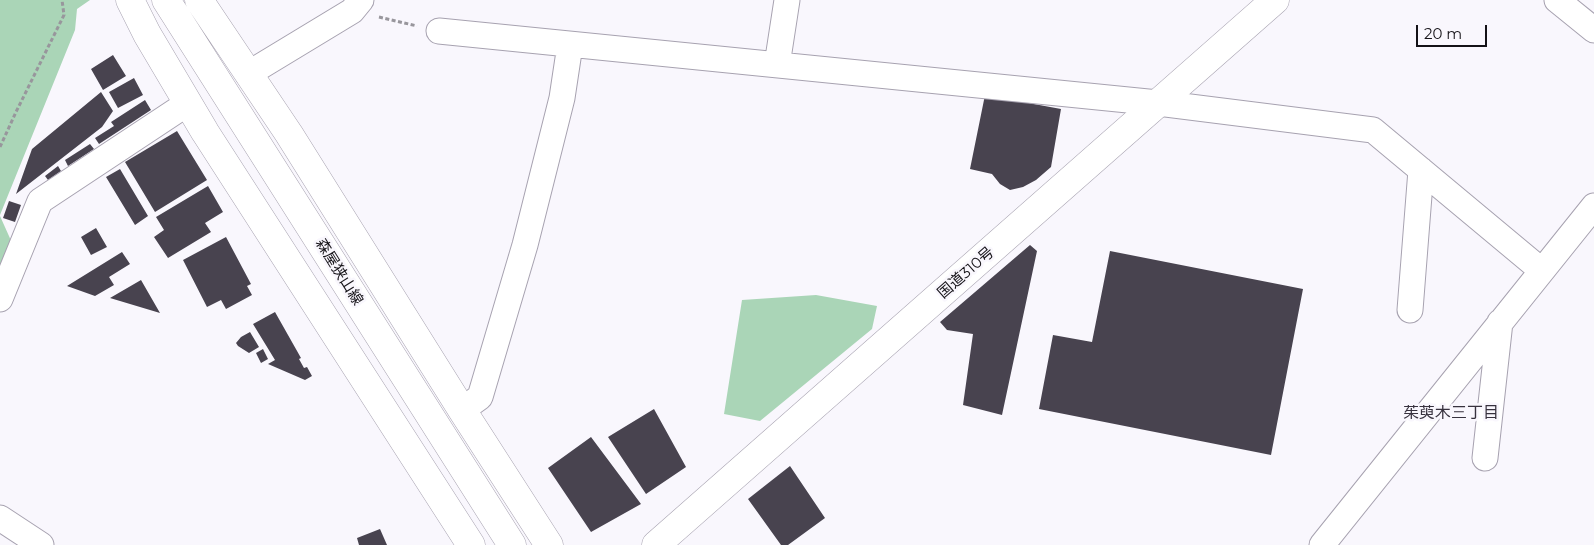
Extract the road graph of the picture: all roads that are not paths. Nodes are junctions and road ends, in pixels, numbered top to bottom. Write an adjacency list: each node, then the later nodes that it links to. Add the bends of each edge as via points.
1 (130, 0): 13 (main road)
2 (166, 0): 26 (main road, 森屋狭山線)
3 (199, 0): 12 (main road)
4 (787, 0): 11 (street)
5 (1275, 0): 14 (main road, 国道310号)
6 (1557, 0): 8 (street)
7 (357, 6): 12 (street)
8 (1594, 30)
9 (439, 32): 10 (street)
10 (570, 45): 11 (street); 21 (street, via 562,98 525,246 480,397)
11 (777, 65): 14 (street)
12 (248, 74): 21 (main road)
13 (188, 103): 18 (street, via 40,201); 25 (main road)
14 (1158, 103): 15 (street, via 1373,130); 28 (main road, 国道310号)
15 (1421, 170): 17 (street); 19 (street)
16 (1594, 206): 17 (street)
17 (1541, 270): 20 (street)
18 (0, 299)
19 (1410, 310)
20 (1500, 322): 22 (street); 29 (street)
21 (462, 410): 27 (main road)
22 (1485, 458)
23 (0, 518): 24 (street)
24 (41, 545)
25 (471, 545)
26 (512, 545)
27 (549, 545)
28 (656, 545)
29 (1322, 545)

